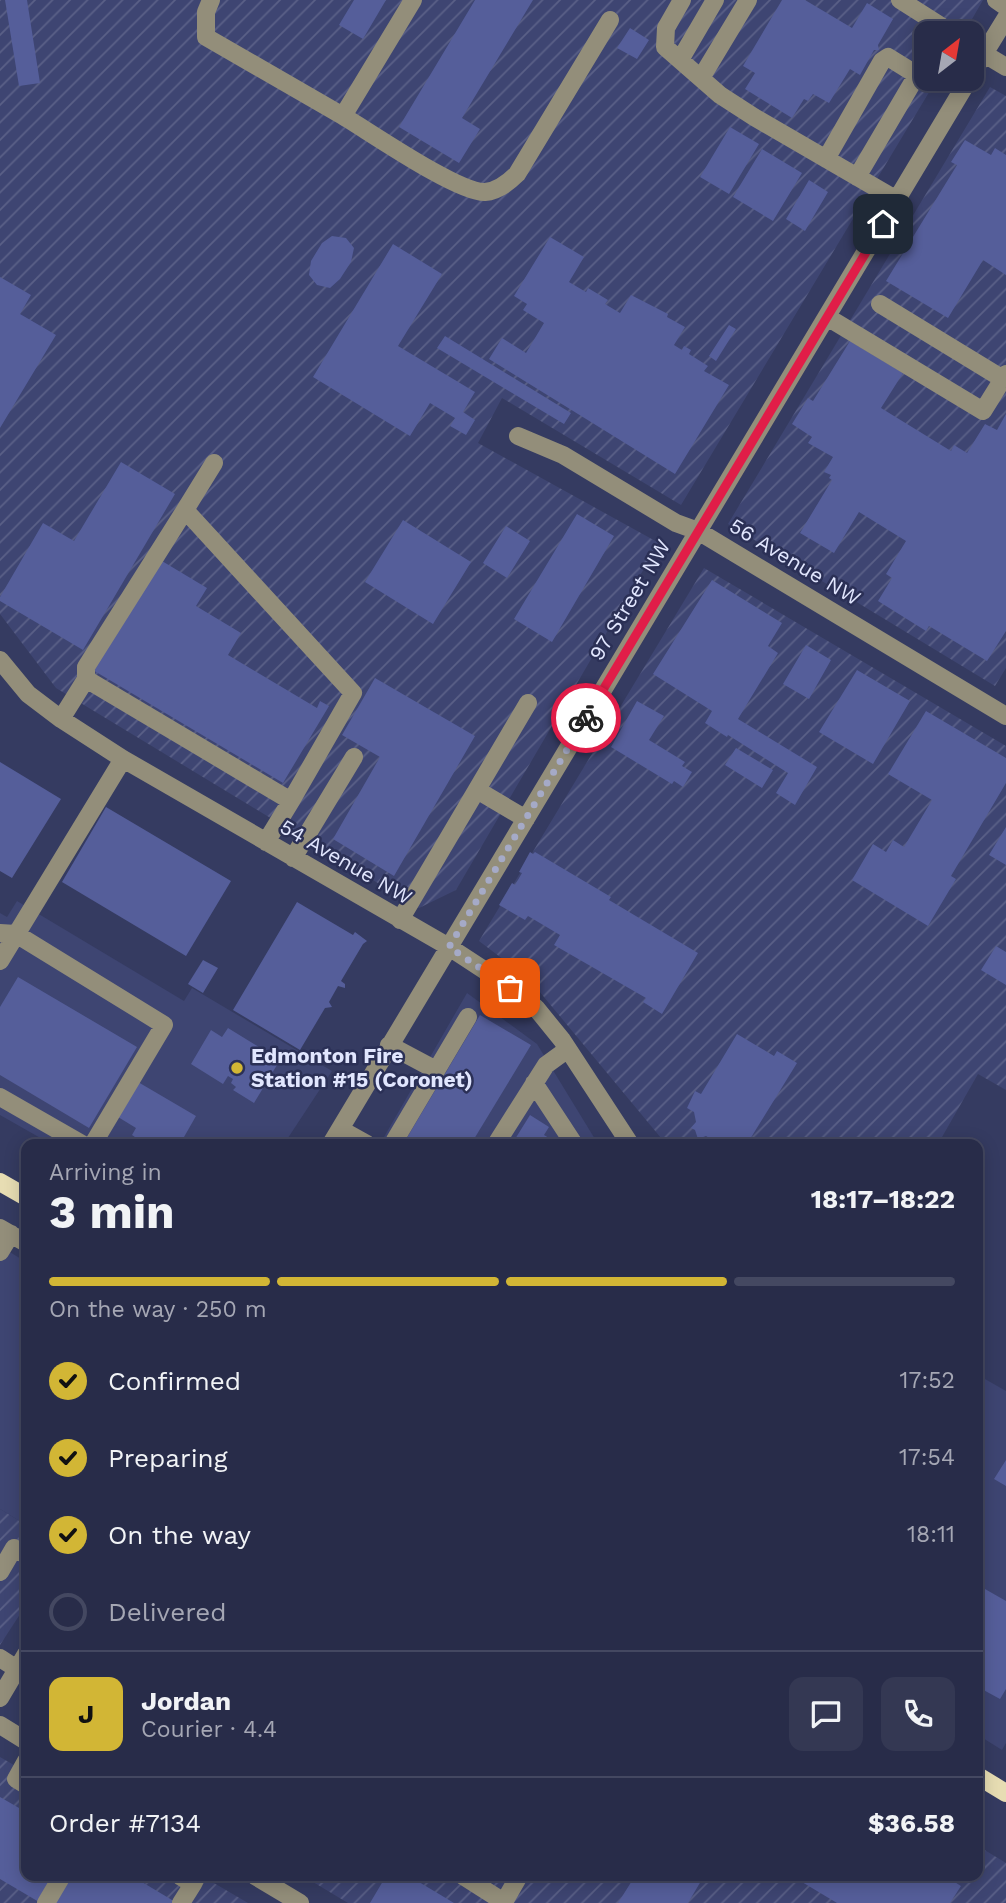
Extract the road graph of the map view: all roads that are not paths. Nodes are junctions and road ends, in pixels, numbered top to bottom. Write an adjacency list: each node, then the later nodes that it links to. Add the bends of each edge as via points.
1 (211, 0): 18 (street, via 206,37)
2 (413, 0): 18 (street)
3 (682, 0): 14 (street, via 666,28 665,47)
4 (715, 0): 14 (street)
5 (748, 0): 16 (street)
6 (900, 0): 11 (street)
7 (996, 0): 8 (street)
8 (1006, 7)
9 (1006, 18): 12 (street, 97 Street NW)
10 (610, 20): 18 (street, via 517,174 504,186 484,192 458,185)
11 (933, 21)
12 (984, 43)
13 (984, 54): 15 (street)
14 (680, 60): 16 (street)
15 (1006, 67)
16 (701, 78): 19 (street, via 754,117)
17 (962, 91): 21 (street, 97 Street NW)
18 (342, 116)
19 (825, 159): 20 (street); 20 (street, via 888,57 917,75)
20 (857, 177): 21 (street)
21 (897, 200): 23 (street, 97 Street NW)
22 (880, 304): 24 (street)
23 (827, 317): 24 (street, via 984,411); 28 (street, 97 Street NW)
24 (1005, 377)
25 (519, 436): 28 (street, 56 Avenue NW, via 563,455 676,523)
26 (214, 463): 27 (street)
27 (185, 510): 30 (street, via 86,667); 37 (street, via 353,693)
28 (698, 531): 32 (street, 56 Avenue NW); 38 (street, 97 Street NW)
29 (0, 660): 33 (street, 54 Avenue NW, via 28,694)
30 (86, 679): 33 (street); 37 (street)
31 (528, 704): 36 (street)
32 (1006, 715)
33 (61, 719): 35 (street, 54 Avenue NW)
34 (354, 757): 40 (street)
35 (123, 759): 39 (street, 54 Avenue NW); 42 (street)
36 (477, 790): 38 (street); 41 (street)
37 (291, 801): 39 (street)
38 (526, 819): 43 (street, 97 Street NW)
39 (266, 842): 40 (street, 54 Avenue NW)
40 (293, 858): 41 (street, 54 Avenue NW)
41 (400, 919): 43 (street, 54 Avenue NW)
42 (8, 934): 44 (street); 53 (street, via 164,1025)
43 (449, 947): 46 (street, 97 Street NW); 47 (street, 54 Avenue NW, via 536,1009)
44 (0, 961)
45 (468, 1017): 48 (street)
46 (389, 1045): 48 (street); 51 (street, 97 Street NW)
47 (568, 1049): 49 (street, via 546,1065); 59 (street, 54 Avenue NW)
48 (436, 1070): 56 (street)
49 (534, 1083): 57 (street); 58 (street)
50 (0, 1097): 52 (street)
51 (340, 1129): 54 (street, 97 Street NW); 55 (street)
52 (73, 1139)
53 (96, 1139)
54 (334, 1139)
55 (359, 1139)
56 (396, 1139)
57 (499, 1139)
58 (571, 1139)
59 (627, 1139)
60 (0, 1181): 61 (main road)
61 (21, 1194)
62 (12, 1235): 63 (street)
63 (0, 1252)
64 (21, 1552): 65 (street, via 14,1548)
65 (0, 1572)
66 (0, 1658): 67 (street)
67 (21, 1661)
68 (21, 1663): 69 (street)
69 (0, 1698)
70 (0, 1725): 71 (street)
71 (21, 1738)
72 (983, 1778): 73 (main road)
73 (1005, 1789)
74 (59, 1881): 79 (street)
75 (189, 1881): 80 (street)
76 (263, 1881): 81 (street)
77 (471, 1881): 78 (street, via 504,1902)
78 (516, 1881)
79 (46, 1903)
80 (181, 1903)
81 (300, 1903)

